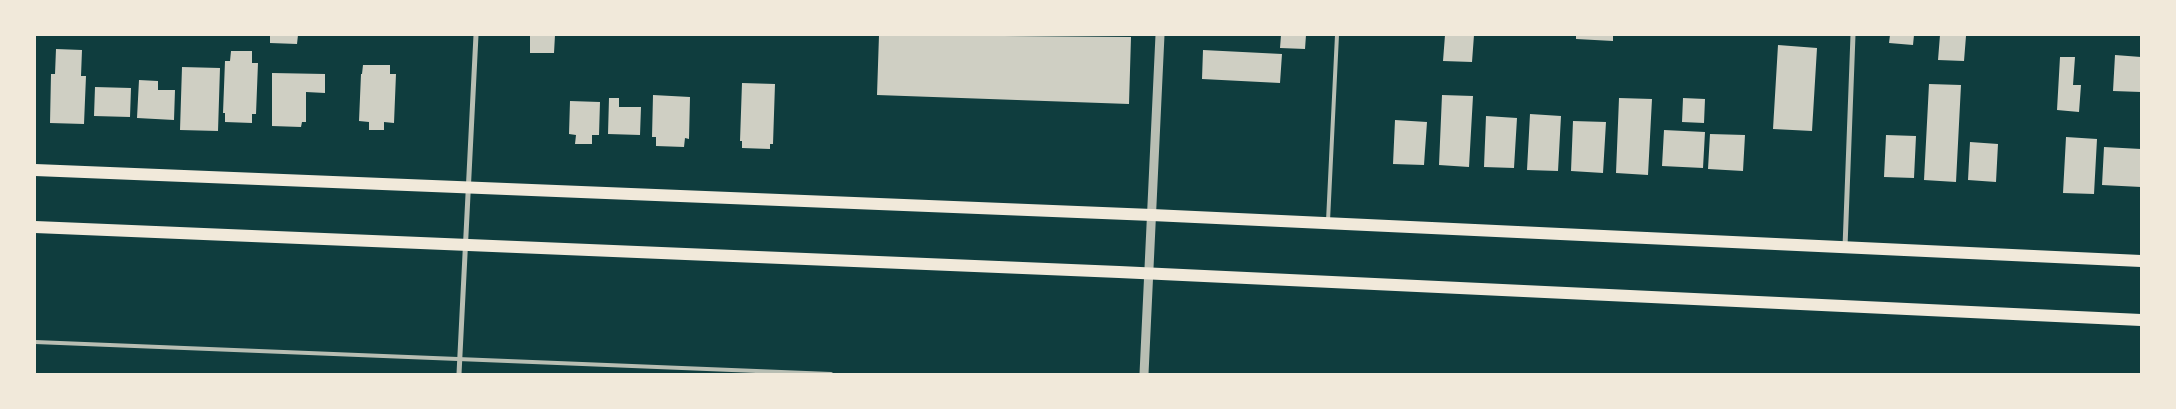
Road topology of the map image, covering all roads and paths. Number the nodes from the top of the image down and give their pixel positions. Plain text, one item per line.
1 (476, 35) edge
2 (1160, 35) edge
3 (1337, 35) edge
4 (1854, 35) edge
5 (35, 170) edge
6 (468, 188) junction
7 (1152, 215) junction
8 (1328, 224) junction
9 (35, 228) edge
10 (465, 246) junction
11 (1845, 248) junction
12 (2141, 261) edge
13 (1150, 274) junction
14 (2141, 320) edge
15 (35, 342) edge
16 (460, 359) junction
17 (459, 374) edge
18 (831, 374) edge
19 (1144, 374) edge

1 - 6 street
2 - 7 street
3 - 8 lane
4 - 11 street
5 - 6 main road
6 - 7 main road
6 - 10 street
7 - 8 main road
7 - 13 street
8 - 11 main road
9 - 10 main road
10 - 13 main road
10 - 16 street
11 - 12 main road
13 - 14 main road
13 - 19 street
15 - 16 lane
16 - 17 street
16 - 18 lane

